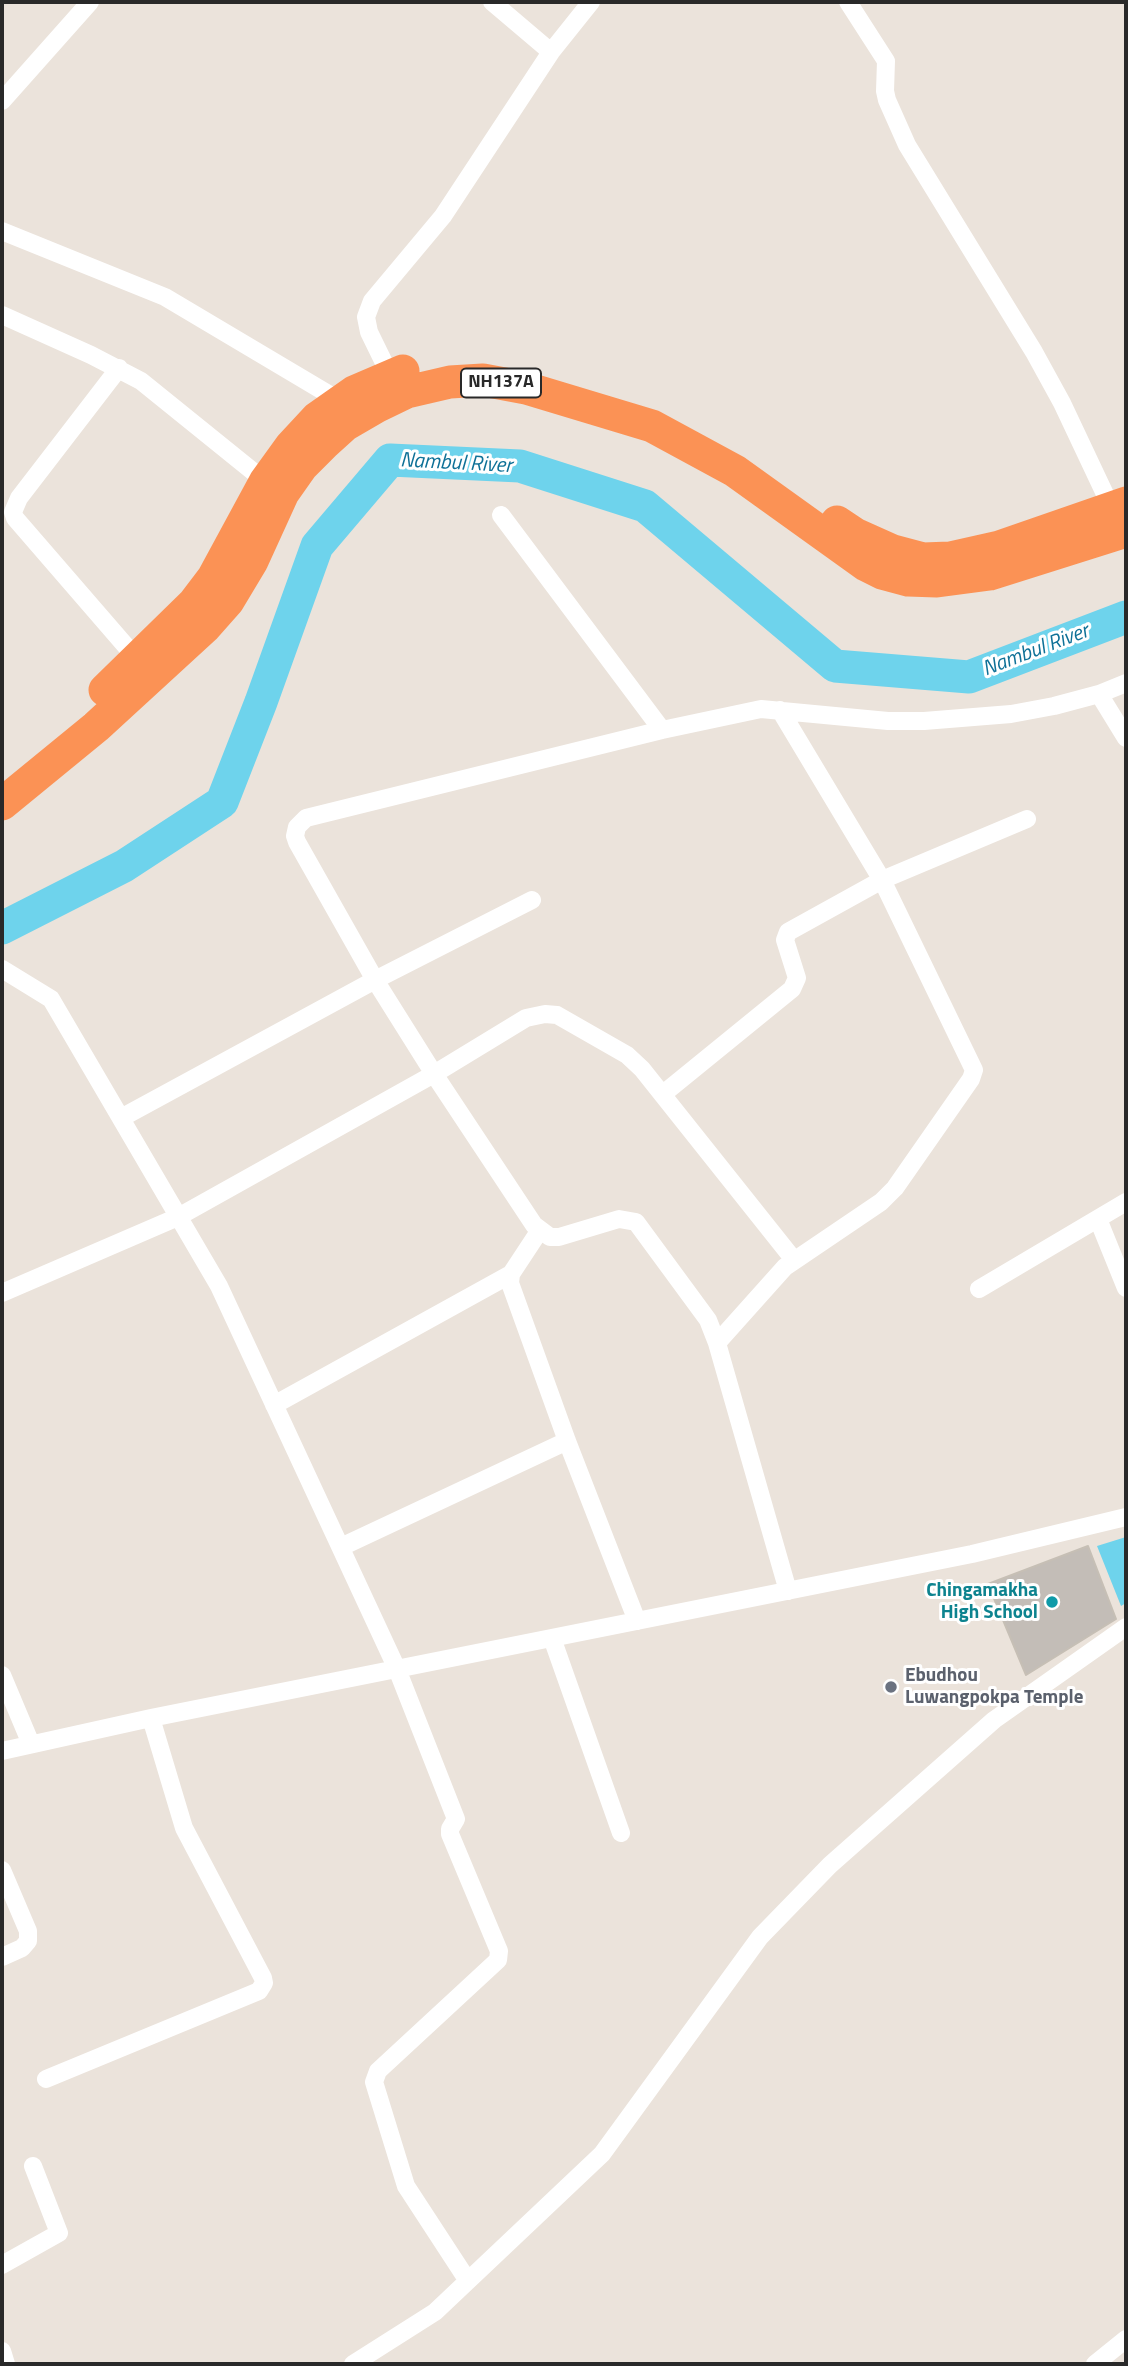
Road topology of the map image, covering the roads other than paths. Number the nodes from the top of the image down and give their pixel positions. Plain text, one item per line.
1 (90, 2) edge
2 (492, 2) edge
3 (591, 2) edge
4 (848, 2) edge
5 (551, 52) junction
6 (2, 101) edge
7 (2, 232) edge
8 (2, 315) edge
9 (119, 368) junction
10 (390, 375) junction
11 (340, 401) junction
12 (274, 488) junction
13 (1121, 514) edge
14 (501, 515) dead end
15 (138, 659) junction
16 (1126, 683) edge
17 (1099, 694) junction
18 (780, 710) junction
19 (662, 730) junction
20 (1126, 738) edge
21 (2, 778) edge
22 (2, 804) edge
23 (1027, 819) dead end
24 (882, 880) junction
25 (532, 900) dead end
26 (2, 970) edge
27 (19, 980) junction
28 (376, 980) junction
29 (2, 986) edge
30 (434, 1074) junction
31 (663, 1094) junction
32 (121, 1118) junction
33 (1126, 1202) edge
34 (178, 1217) junction
35 (1098, 1219) junction
36 (540, 1230) junction
37 (794, 1260) junction
38 (511, 1274) junction
39 (1126, 1288) edge
40 (979, 1289) dead end
41 (2, 1293) edge
42 (717, 1343) junction
43 (274, 1405) junction
44 (567, 1441) junction
45 (1126, 1517) edge
46 (341, 1548) junction
47 (788, 1591) junction
48 (637, 1621) junction
49 (1126, 1627) edge
50 (552, 1638) junction
51 (397, 1669) junction
52 (2, 1675) edge
53 (151, 1718) junction
54 (31, 1744) junction
55 (2, 1751) edge
56 (621, 1833) dead end
57 (2, 1870) edge
58 (2, 1958) edge
59 (46, 2080) dead end
60 (33, 2166) dead end
61 (2, 2265) edge
62 (468, 2281) junction
63 (1126, 2339) edge
64 (2, 2351) edge
65 (6, 2364) edge
66 (353, 2364) edge
67 (1095, 2364) edge

1 - 6 street
2 - 5 street
3 - 5 street
4 - 13 street
5 - 10 street
7 - 11 street
8 - 9 street
9 - 12 street
9 - 15 street
10 - 11 highway, NH137A
10 - 13 highway, NH137A
11 - 12 highway, NH137A
12 - 13 highway, NH137A
12 - 15 highway, NH137A
12 - 22 highway, NH137A
14 - 19 street
15 - 21 highway, NH137A
16 - 17 street
17 - 18 street
17 - 20 street
18 - 19 street
18 - 24 street
19 - 28 street
23 - 24 street
24 - 31 street
24 - 37 street
25 - 28 street
26 - 27 street
27 - 29 street
27 - 32 street
28 - 30 street
28 - 32 street
30 - 31 street
30 - 34 street
30 - 36 street
31 - 37 street
32 - 34 street
33 - 35 street
34 - 41 street
34 - 43 street
35 - 39 street
35 - 40 street
36 - 38 street
36 - 42 street
37 - 42 street
38 - 43 street
38 - 44 street
42 - 47 street
43 - 46 street
44 - 46 street
44 - 48 street
45 - 47 street
46 - 51 street
47 - 48 street
48 - 50 street
49 - 62 street
50 - 51 street
50 - 56 street
51 - 53 street
51 - 62 street
52 - 54 street
53 - 54 street
53 - 59 street
54 - 55 street
57 - 58 street
60 - 61 street
62 - 66 street
63 - 67 street
64 - 65 street

